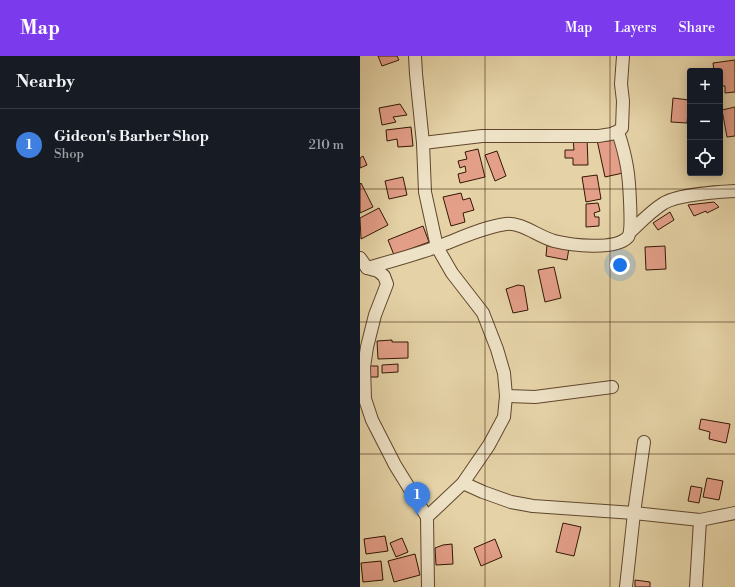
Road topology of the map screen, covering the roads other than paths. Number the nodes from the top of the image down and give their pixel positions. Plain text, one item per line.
1 (415, 56) edge
2 (623, 56) edge
3 (618, 132) junction
4 (423, 143) junction
5 (735, 191) edge
6 (630, 232) junction
7 (437, 246) junction
8 (363, 263) edge
9 (612, 387) dead end
10 (506, 396) junction
11 (644, 442) dead end
12 (463, 482) junction
13 (634, 513) junction
14 (735, 513) edge
15 (426, 517) junction
16 (700, 520) junction
17 (428, 587) edge
18 (626, 587) edge
19 (696, 587) edge

1 - 4 street
2 - 3 street
3 - 4 street
3 - 6 street
4 - 7 street
5 - 6 street
6 - 7 street
7 - 8 street
7 - 10 street
8 - 15 street
9 - 10 street
10 - 12 street
11 - 13 street
12 - 13 street
12 - 15 street
13 - 16 street
13 - 18 street
14 - 16 street
15 - 17 street
16 - 19 street

